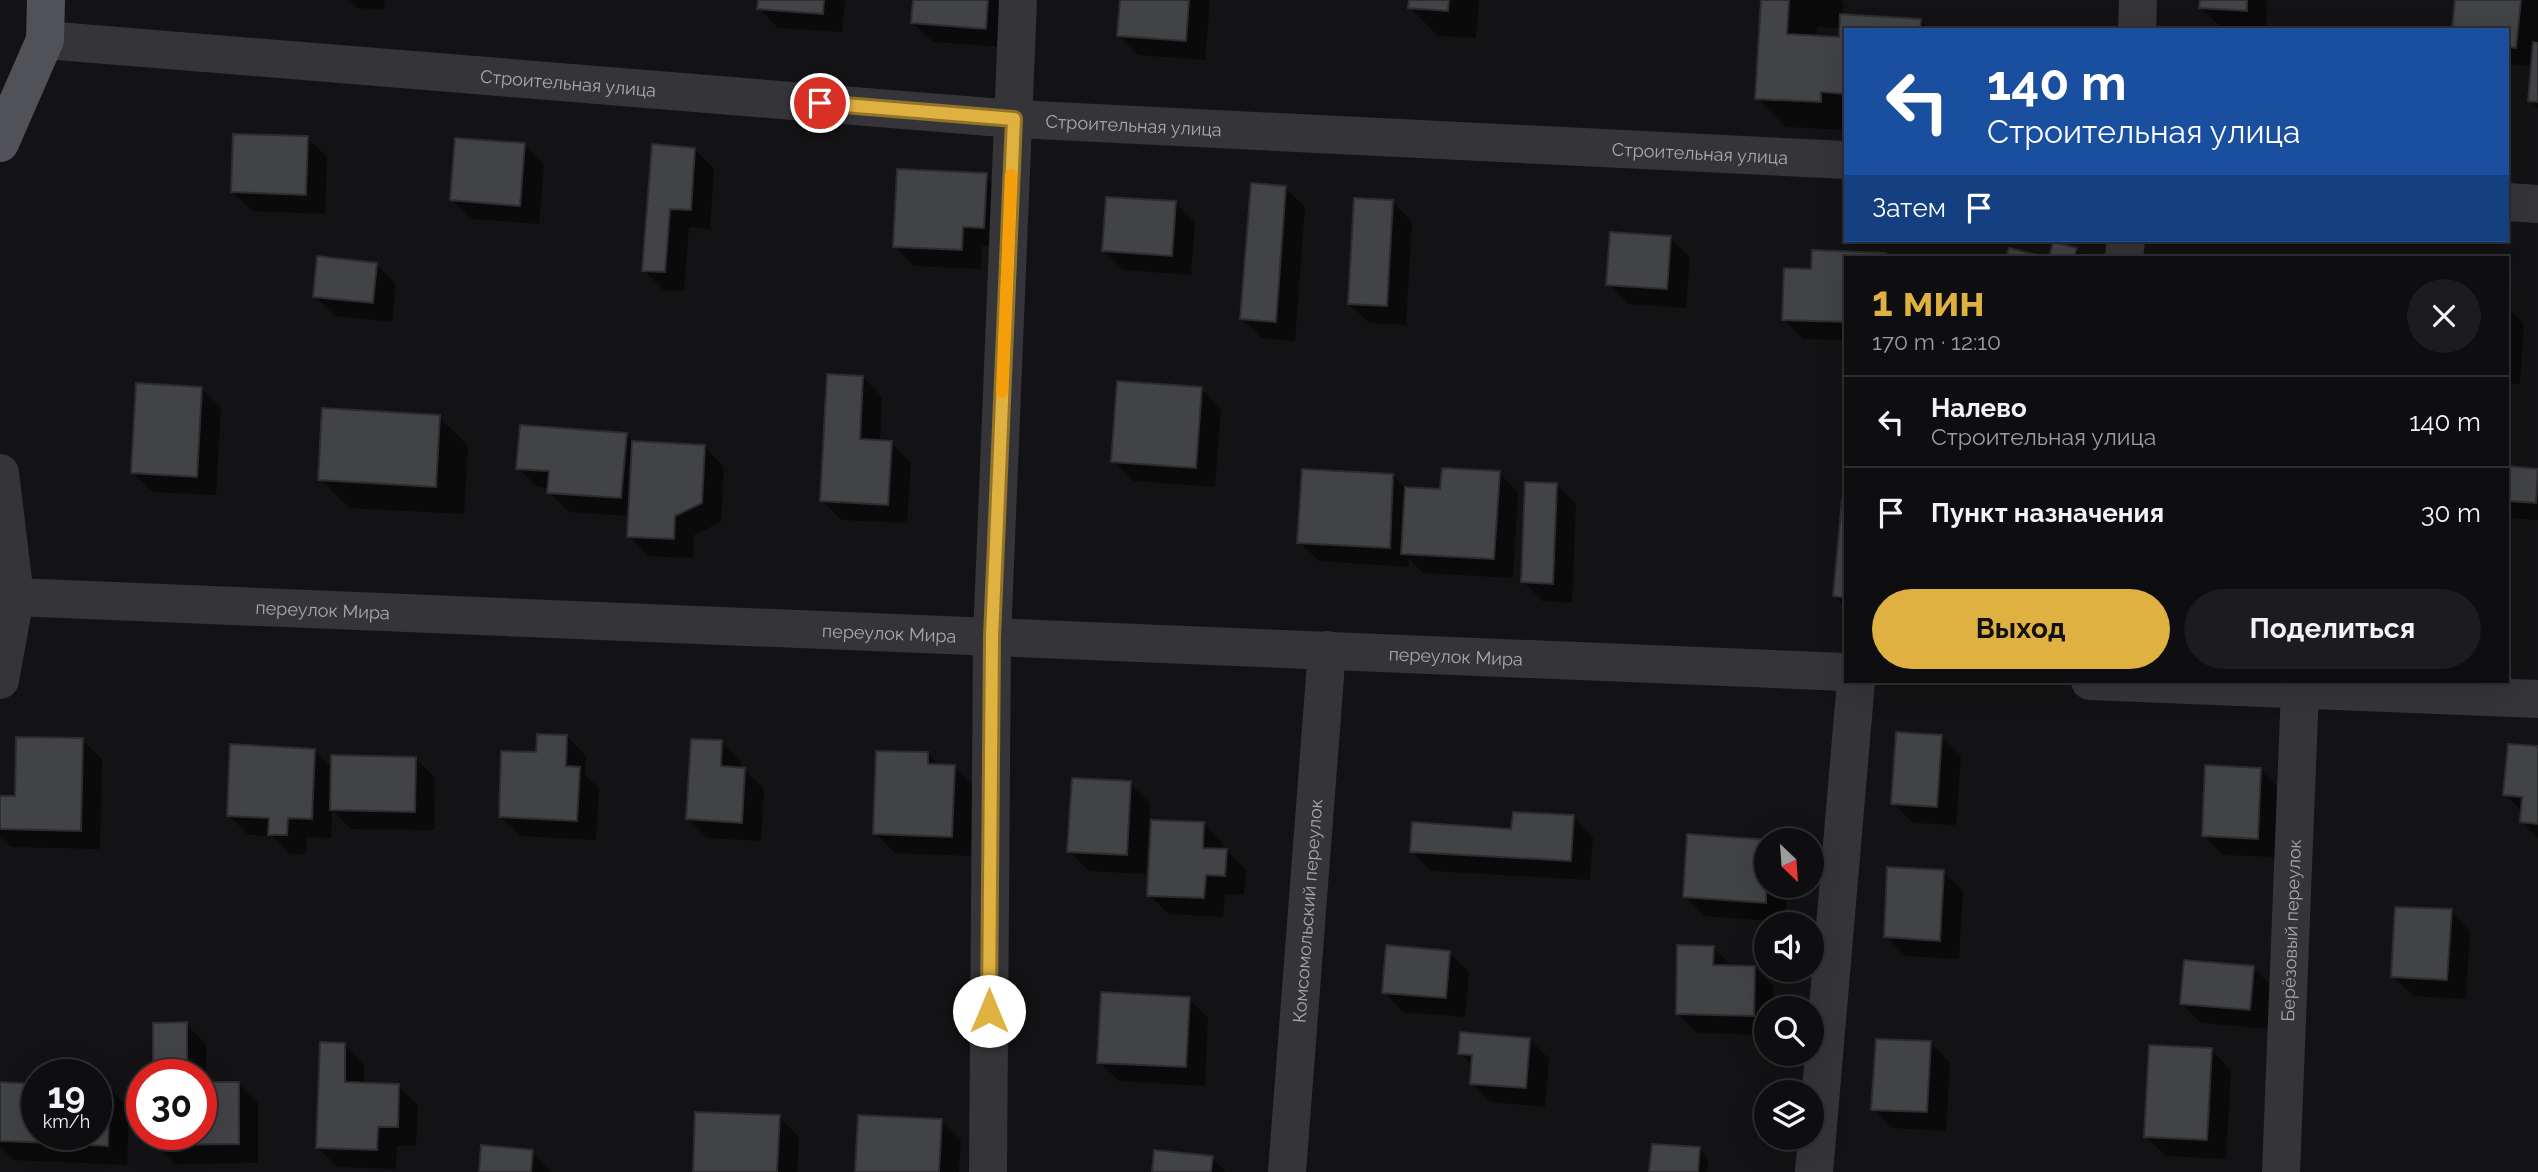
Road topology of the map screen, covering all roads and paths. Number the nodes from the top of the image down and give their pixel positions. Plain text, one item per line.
1 (46, 0) edge
2 (1018, 0) edge
3 (2138, 0) edge
4 (2137, 28) edge
5 (45, 40) junction
6 (1014, 119) junction
7 (0, 143) edge
8 (1844, 160) edge
9 (2509, 202) edge
10 (2538, 204) edge
11 (0, 472) edge
12 (15, 597) junction
13 (992, 637) junction
14 (1327, 650) junction
15 (1844, 672) edge
16 (0, 680) edge
17 (1856, 683) edge
18 (2142, 683) edge
19 (2300, 689) junction
20 (2538, 699) edge
21 (988, 1172) edge
22 (1287, 1172) edge
23 (1814, 1172) edge
24 (2281, 1172) edge

1 - 5 main road
2 - 6 street
3 - 4 street
5 - 6 street, Строительная улица
5 - 7 main road
6 - 8 street, Строительная улица
6 - 13 street
9 - 10 street
11 - 12 street
12 - 13 street, переулок Мира
12 - 16 street
13 - 14 street, переулок Мира
13 - 21 street
14 - 15 street, переулок Мира
14 - 22 street, Комсомольский переулок
17 - 23 street
18 - 19 street
19 - 20 street
19 - 24 street, Берёзовый переулок

